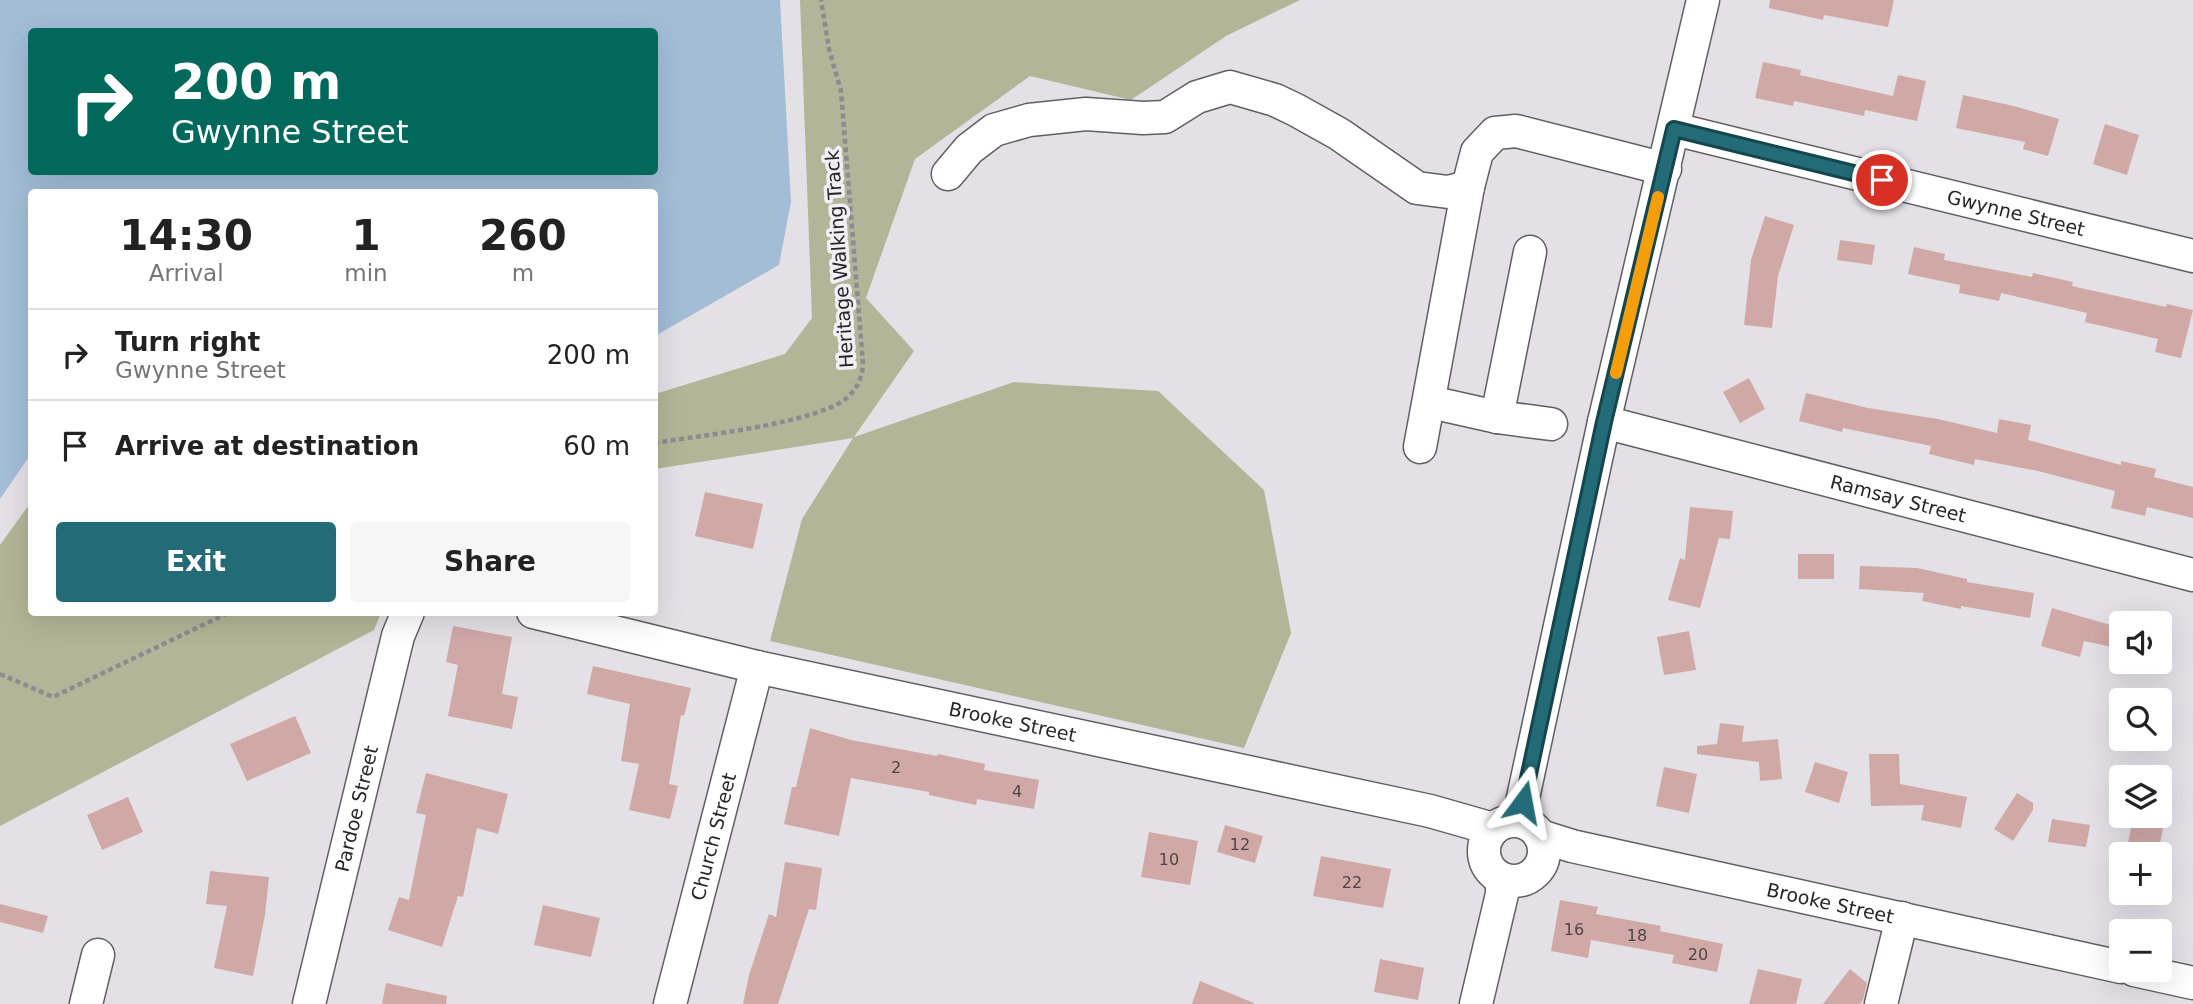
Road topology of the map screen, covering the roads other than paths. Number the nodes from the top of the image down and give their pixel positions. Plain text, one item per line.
1 (1703, 0) edge
2 (1674, 129) junction
3 (1665, 169) junction
4 (948, 174) dead end
5 (1468, 187) junction
6 (1530, 251) dead end
7 (2193, 256) edge
8 (1430, 402) junction
9 (1497, 417) junction
10 (1604, 422) junction
11 (1551, 425) dead end
12 (1420, 447) dead end
13 (2193, 575) edge
14 (406, 616) edge
15 (550, 616) edge
16 (757, 667) junction
17 (1517, 829) junction
18 (1502, 879) junction
19 (1902, 918) junction
20 (98, 955) dead end
21 (2109, 964) edge
22 (2172, 978) edge
23 (2193, 983) edge
24 (86, 1004) edge
25 (309, 1004) edge
26 (670, 1004) edge
27 (1476, 1004) edge
28 (1881, 1004) edge

1 - 2 street
2 - 3 street
2 - 7 street, Gwynne Street
3 - 5 street
3 - 10 street
4 - 5 street
5 - 8 street
6 - 9 street
8 - 9 street
8 - 12 street
9 - 11 street
10 - 13 street, Ramsay Street
10 - 17 street
14 - 25 street, Pardoe Street
15 - 16 street, Brooke Street
16 - 17 street, Brooke Street
16 - 26 street, Church Street
17 - 18 street
17 - 18 street
17 - 19 street, Brooke Street
18 - 27 street
19 - 21 street, Brooke Street
19 - 28 street
20 - 24 street
22 - 23 street

